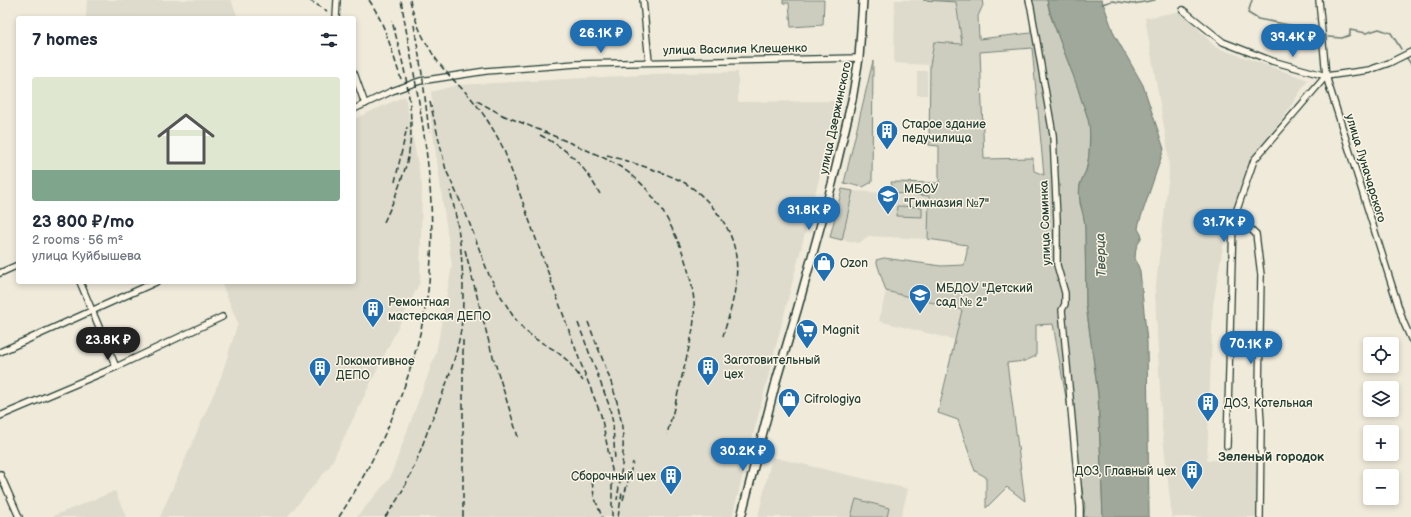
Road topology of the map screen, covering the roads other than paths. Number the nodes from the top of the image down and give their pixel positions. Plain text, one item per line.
1 (337, 0) edge
2 (643, 0) edge
3 (863, 0) edge
4 (1029, 0) edge
5 (1319, 0) edge
6 (1183, 10) dead end
7 (336, 16) edge
8 (1411, 52) edge
9 (859, 58) junction
10 (649, 62) junction
11 (1326, 76) junction
12 (356, 79) edge
13 (365, 104) junction
14 (356, 108) edge
15 (1236, 215) junction
16 (16, 267) edge
17 (0, 274) edge
18 (81, 284) edge
19 (151, 284) edge
20 (92, 310) junction
21 (222, 317) dead end
22 (1411, 339) edge
23 (0, 352) edge
24 (116, 367) junction
25 (0, 416) edge
26 (1227, 446) dead end
27 (0, 474) edge
28 (19, 517) edge
29 (741, 517) edge
30 (1080, 517) edge
31 (1260, 517) edge

1 - 7 street
2 - 10 street
3 - 9 main road, улица Дзержинского
4 - 30 street, улица Соминка
5 - 11 street, улица Луначарского
6 - 11 street
8 - 11 street
9 - 10 street, улица Василия Клещенко
9 - 29 main road, улица Дзержинского
10 - 13 street, улица Василия Клещенко
11 - 15 street
11 - 22 street, улица Луначарского
12 - 13 street
13 - 14 street, улица Василия Клещенко
15 - 26 street
15 - 31 street
16 - 17 street
18 - 20 street
19 - 20 street
20 - 23 street
20 - 24 street
21 - 24 street
24 - 25 street
27 - 28 street

